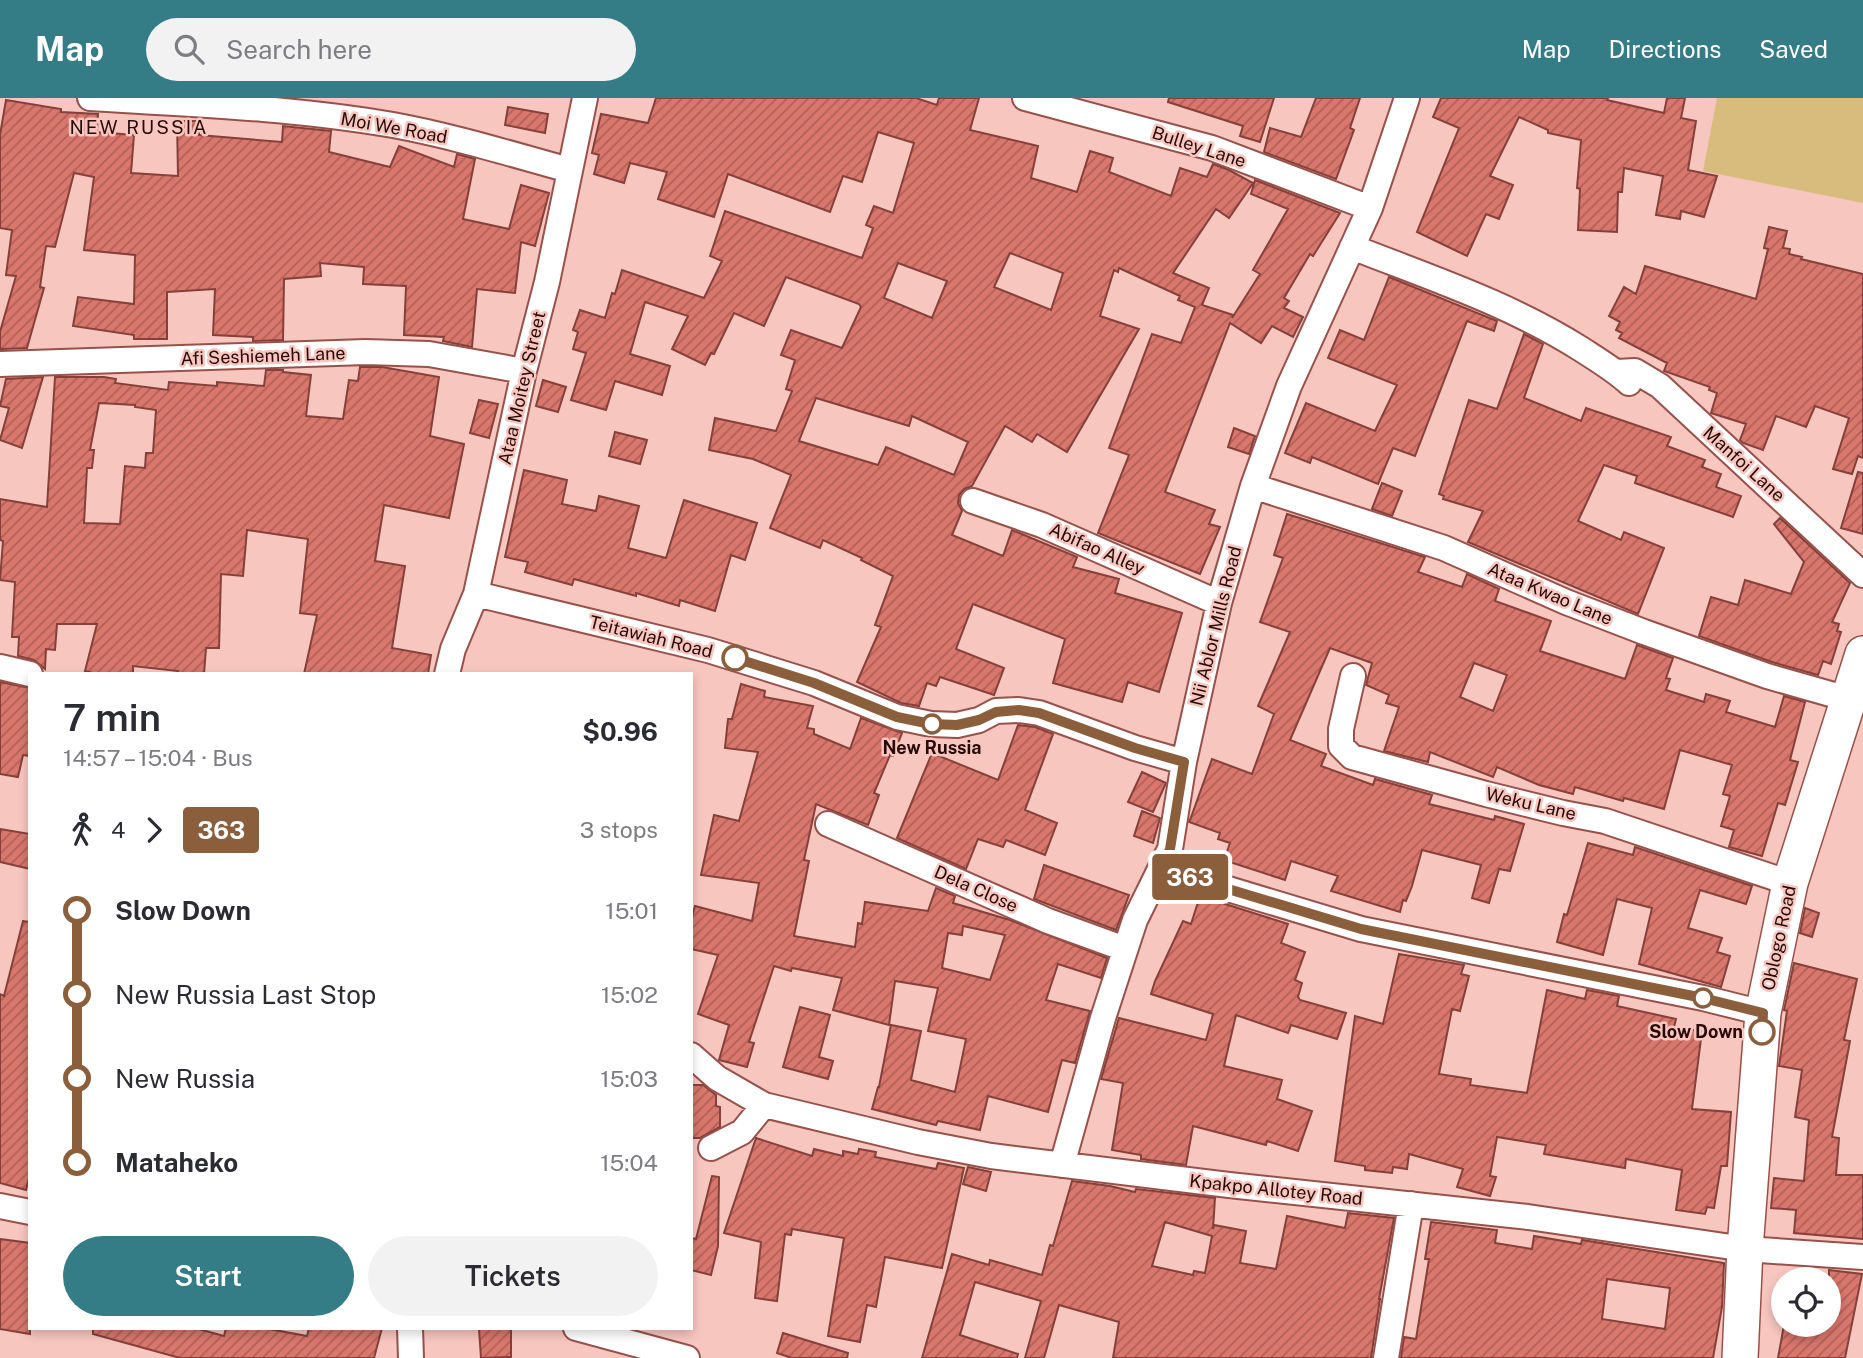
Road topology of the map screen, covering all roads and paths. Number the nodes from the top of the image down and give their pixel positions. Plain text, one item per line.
1 (90, 98) edge
2 (585, 98) edge
3 (1025, 98) edge
4 (1407, 98) edge
5 (569, 170) junction
6 (1370, 208) junction
7 (1352, 247) junction
8 (0, 364) edge
9 (524, 371) junction
10 (1617, 372) junction
11 (1637, 390) dead end
12 (1253, 486) junction
13 (972, 500) dead end
14 (1863, 575) edge
15 (476, 594) junction
16 (1219, 603) junction
17 (1863, 654) edge
18 (0, 667) edge
19 (447, 672) edge
20 (28, 674) edge
21 (1353, 676) dead end
22 (1848, 699) junction
23 (1184, 762) junction
24 (828, 824) dead end
25 (1162, 869) junction
26 (1790, 883) junction
27 (1125, 949) junction
28 (1763, 1013) junction
29 (693, 1057) edge
30 (764, 1104) junction
31 (711, 1149) dead end
32 (1062, 1165) junction
33 (1411, 1204) junction
34 (0, 1206) edge
35 (28, 1212) edge
36 (1745, 1249) junction
37 (1863, 1257) edge
38 (410, 1330) edge
39 (583, 1330) edge
40 (411, 1358) edge
41 (687, 1358) edge
42 (1386, 1358) edge
43 (1740, 1358) edge

1 - 5 street, Moi We Road
2 - 5 street, Ataa Moitey Street
3 - 6 street, Bulley Lane
4 - 6 street, Nii Ablor Mills Road
5 - 9 street, Ataa Moitey Street
6 - 7 street, Nii Ablor Mills Road
7 - 10 street, Manfoi Lane
7 - 12 street, Nii Ablor Mills Road
8 - 9 street, Afi Seshiemeh Lane
9 - 15 street, Ataa Moitey Street
10 - 11 street, Manfoi Lane
10 - 14 street, Manfoi Lane
12 - 16 street, Nii Ablor Mills Road
12 - 22 street, Ataa Kwao Lane
13 - 16 street, Abifao Alley
15 - 19 street, Ataa Moitey Street
15 - 23 street, Teitawiah Road
16 - 23 street, Nii Ablor Mills Road
17 - 22 main road, Oblogo Road
18 - 20 street
21 - 26 street, Weku Lane
22 - 26 main road, Oblogo Road
23 - 25 street, Nii Ablor Mills Road
24 - 27 street, Dela Close
25 - 27 street, Nii Ablor Mills Road
25 - 28 street
26 - 28 main road, Oblogo Road
27 - 32 street, Nii Ablor Mills Road
28 - 36 main road, Oblogo Road
29 - 30 street, Kpakpo Allotey Road
30 - 31 street
30 - 32 street, Kpakpo Allotey Road
32 - 33 street, Kpakpo Allotey Road
33 - 36 street, Kpakpo Allotey Road
33 - 42 street
34 - 35 street
36 - 37 street, Kpakpo Allotey Road
36 - 43 main road, Oblogo Road
38 - 40 street
39 - 41 street

